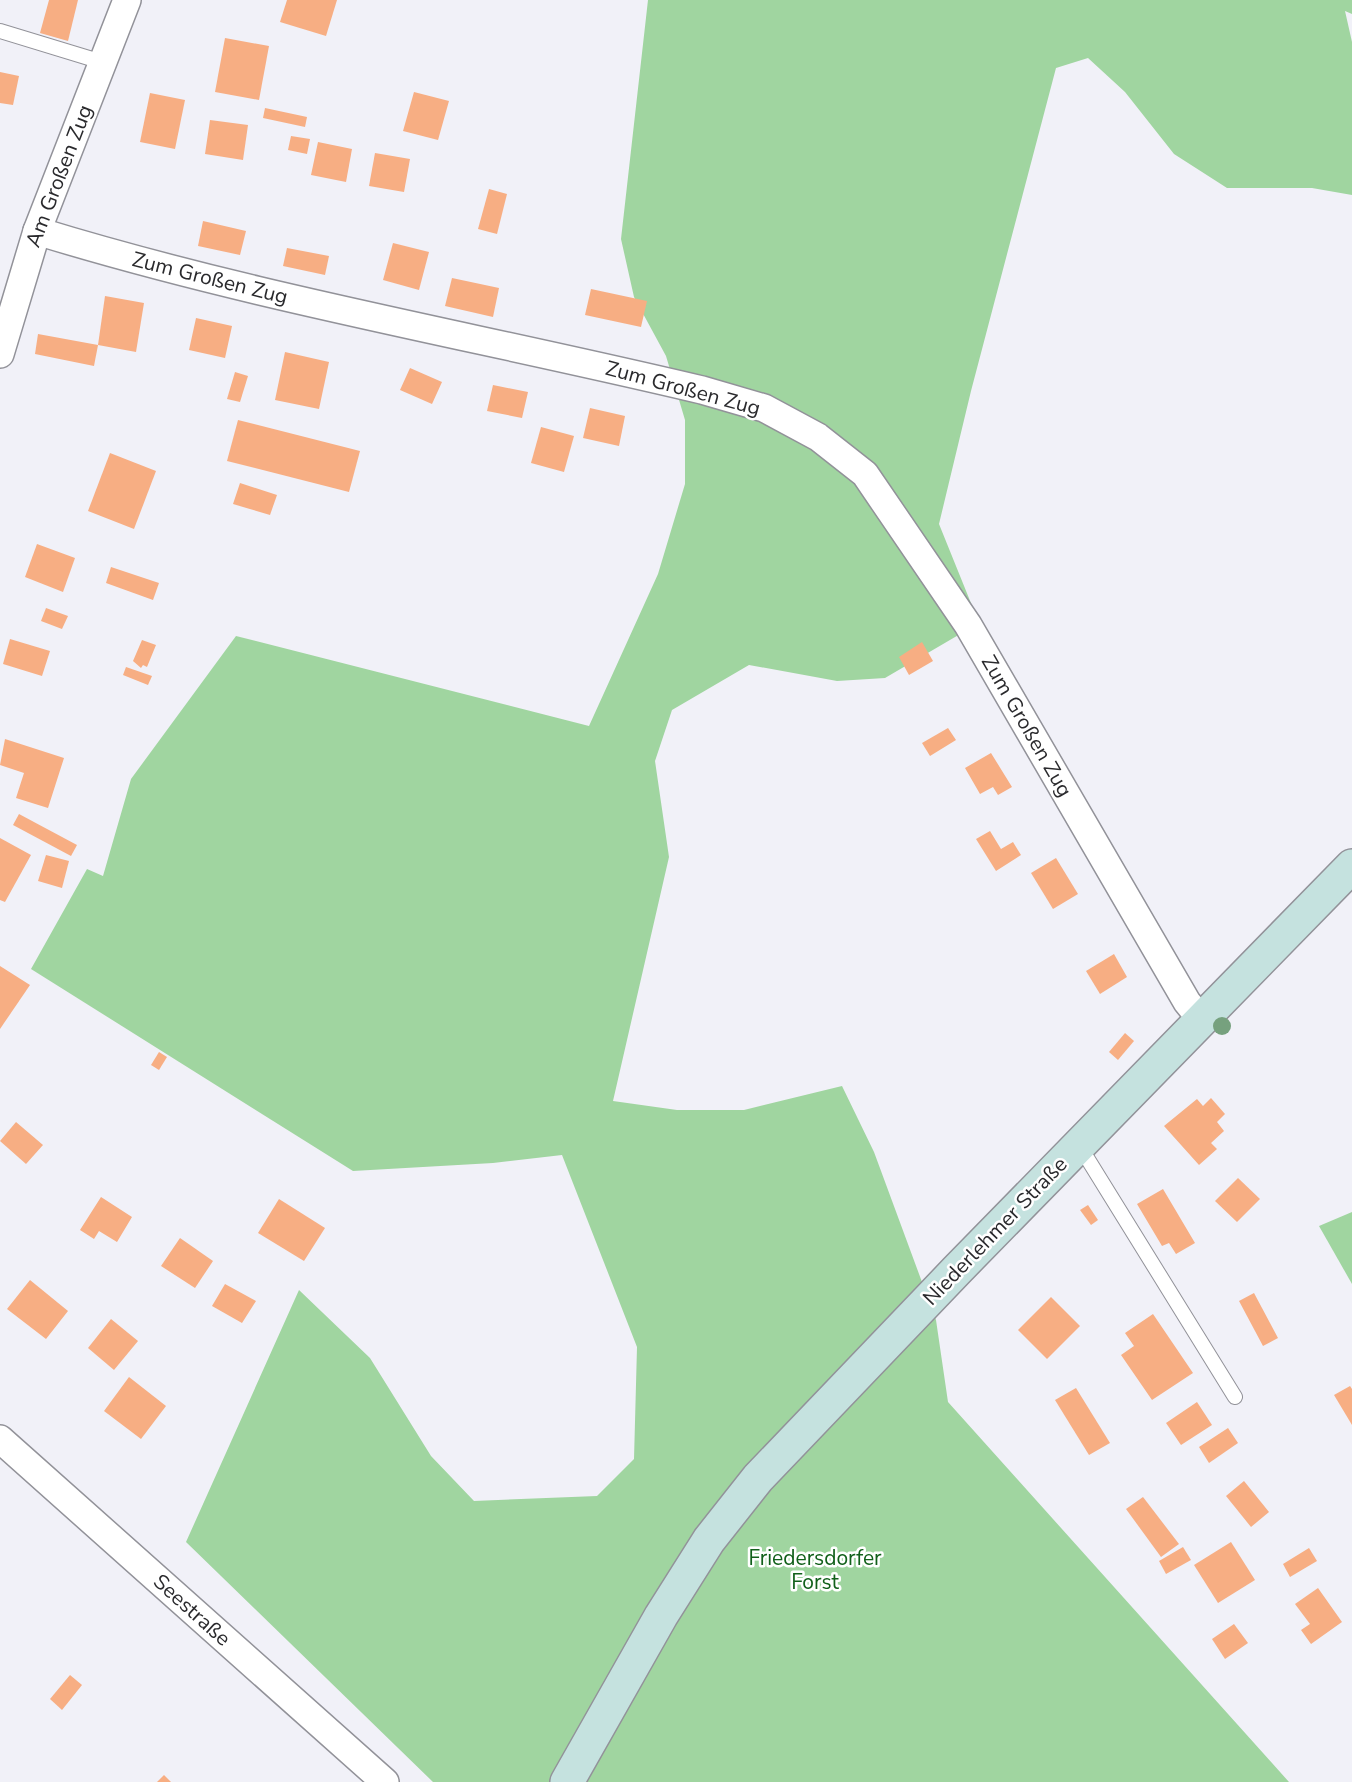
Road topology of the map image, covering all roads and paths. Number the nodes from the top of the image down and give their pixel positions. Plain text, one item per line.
1 (127, 0) edge
2 (0, 32) edge
3 (102, 62) junction
4 (37, 231) junction
5 (0, 354) edge
6 (1352, 866) edge
7 (1201, 1019) junction
8 (1079, 1145) junction
9 (1235, 1397) dead end
10 (0, 1439) edge
11 (385, 1782) edge
12 (567, 1782) edge

1 - 3 street, Am Großen Zug
2 - 3 lane
3 - 4 street, Am Großen Zug
4 - 5 street, Am Großen Zug
4 - 7 street, Zum Großen Zug
6 - 7 main road, Niederlehmer Straße
7 - 8 main road, Niederlehmer Straße
8 - 9 lane
8 - 12 main road, Niederlehmer Straße
10 - 11 street, Seestraße

